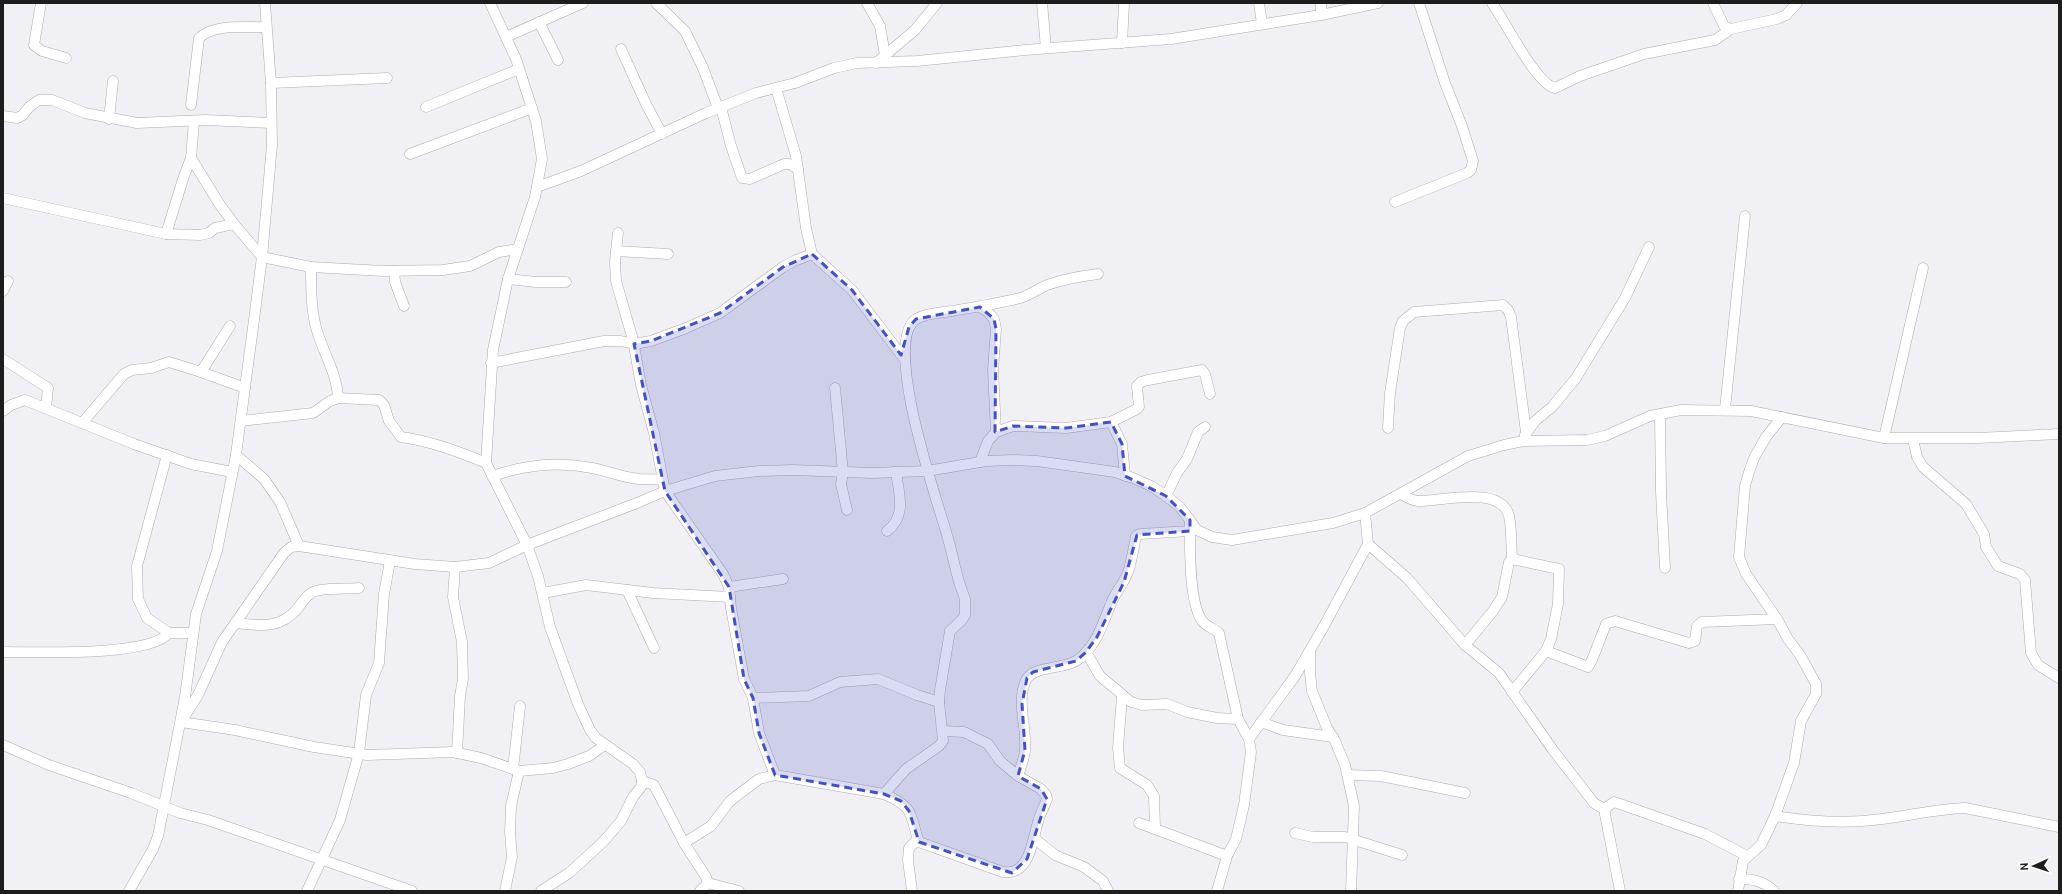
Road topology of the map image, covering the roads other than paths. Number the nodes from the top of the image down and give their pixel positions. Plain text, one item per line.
1 (41, 3) edge
2 (265, 3) edge
3 (490, 3) edge
4 (583, 3) edge
5 (656, 3) edge
6 (868, 3) edge
7 (937, 3) edge
8 (1042, 3) edge
9 (1124, 3) edge
10 (1259, 3) edge
11 (1321, 3) edge
12 (1378, 3) edge
13 (1419, 3) edge
14 (1492, 3) edge
15 (1713, 3) edge
16 (1797, 3) edge
17 (1321, 15) junction
18 (539, 22) junction
19 (1262, 24) junction
20 (266, 27) junction
21 (1732, 29) junction
22 (506, 37) junction
23 (1122, 43) junction
24 (1046, 48) junction
25 (621, 49) dead end
26 (885, 55) junction
27 (66, 58) dead end
28 (558, 60) dead end
29 (876, 63) junction
30 (519, 69) junction
31 (387, 78) dead end
32 (113, 81) dead end
33 (271, 83) junction
34 (776, 88) junction
35 (191, 105) dead end
36 (426, 107) dead end
37 (532, 108) junction
38 (720, 108) junction
39 (3, 116) edge
40 (109, 119) junction
41 (194, 121) junction
42 (271, 123) junction
43 (662, 134) junction
44 (410, 154) dead end
45 (191, 158) junction
46 (798, 169) junction
47 (537, 187) junction
48 (3, 198) edge
49 (1395, 202) dead end
50 (1745, 216) dead end
51 (234, 224) junction
52 (618, 233) dead end
53 (166, 234) junction
54 (1649, 247) dead end
55 (518, 248) junction
56 (616, 251) junction
57 (668, 254) dead end
58 (812, 254) junction
59 (262, 258) junction
60 (311, 267) junction
61 (1923, 268) dead end
62 (394, 271) junction
63 (1098, 274) dead end
64 (508, 279) junction
65 (8, 281) dead end
66 (566, 282) dead end
67 (3, 291) edge
68 (404, 306) dead end
69 (980, 308) junction
70 (230, 326) dead end
71 (634, 344) junction
72 (3, 359) edge
73 (905, 360) junction
74 (491, 363) junction
75 (201, 372) junction
76 (245, 388) junction
77 (835, 388) dead end
78 (1210, 394) dead end
79 (338, 398) junction
80 (46, 408) junction
81 (1725, 409) junction
82 (3, 411) edge
83 (1660, 414) junction
84 (1782, 417) junction
85 (241, 421) junction
86 (1111, 422) junction
87 (82, 423) junction
88 (1205, 427) dead end
89 (1388, 428) dead end
90 (996, 432) junction
91 (2059, 434) edge
92 (1524, 436) junction
93 (1884, 438) junction
94 (1913, 438) junction
95 (167, 455) junction
96 (236, 455) junction
97 (980, 462) junction
98 (486, 463) junction
99 (927, 471) junction
100 (232, 472) junction
101 (843, 472) junction
102 (896, 472) junction
103 (492, 476) junction
104 (1126, 476) junction
105 (662, 480) junction
106 (665, 491) junction
107 (1401, 494) junction
108 (1166, 496) junction
109 (847, 510) dead end
110 (1365, 513) junction
111 (1190, 520) junction
112 (887, 531) dead end
113 (1190, 531) junction
114 (1368, 544) junction
115 (527, 545) junction
116 (299, 546) junction
117 (1512, 559) junction
118 (390, 561) junction
119 (455, 567) junction
120 (1665, 568) dead end
121 (784, 579) dead end
122 (359, 588) dead end
123 (627, 590) junction
124 (730, 592) junction
125 (543, 593) junction
126 (1777, 619) junction
127 (236, 623) junction
128 (169, 633) junction
129 (193, 633) junction
130 (1465, 645) junction
131 (654, 648) dead end
132 (1310, 650) junction
133 (1546, 651) junction
134 (3, 652) edge
135 (1086, 652) junction
136 (2059, 678) edge
137 (1512, 692) junction
138 (1122, 696) junction
139 (753, 698) junction
140 (939, 702) junction
141 (520, 706) dead end
142 (1238, 719) junction
143 (181, 722) junction
144 (1262, 722) junction
145 (943, 731) junction
146 (1333, 737) junction
147 (1249, 739) junction
148 (3, 745) edge
149 (605, 745) junction
150 (359, 753) junction
151 (457, 753) junction
152 (516, 770) junction
153 (775, 775) junction
154 (1348, 775) junction
155 (1018, 776) junction
156 (642, 780) junction
157 (1465, 793) dead end
158 (884, 794) junction
159 (164, 807) junction
160 (1604, 809) junction
161 (1775, 816) junction
162 (1139, 823) dead end
163 (2059, 826) edge
164 (1155, 828) junction
165 (1295, 833) dead end
166 (1035, 838) junction
167 (1354, 839) junction
168 (919, 842) junction
169 (684, 843) junction
170 (1402, 855) dead end
171 (1227, 856) junction
172 (1747, 856) junction
173 (321, 861) junction
174 (1739, 879) junction
175 (708, 883) junction
176 (1216, 890) edge
177 (129, 891) edge
178 (307, 891) edge
179 (412, 891) edge
180 (505, 891) edge
181 (541, 891) edge
182 (700, 891) edge
183 (739, 891) edge
184 (912, 891) edge
185 (1107, 891) edge
186 (1351, 891) edge
187 (1620, 891) edge
188 (1738, 891) edge
189 (1774, 891) edge

1 - 27 street
2 - 20 street
3 - 22 street
4 - 18 street
5 - 38 street
6 - 26 street
7 - 26 street
8 - 24 street
9 - 23 street
10 - 19 street
11 - 17 street
12 - 17 street
13 - 49 street
14 - 21 street
15 - 21 street
16 - 21 street
17 - 19 street
18 - 22 street
18 - 28 street
19 - 23 street
20 - 33 street
20 - 35 street
22 - 30 street
23 - 24 street
24 - 29 street
25 - 43 street
26 - 29 street
29 - 34 street
30 - 36 street
30 - 37 street
31 - 33 street
32 - 40 street
33 - 42 street
34 - 38 street
34 - 46 street
37 - 44 street
37 - 47 street
38 - 43 street
38 - 46 street
39 - 40 street
40 - 41 street
41 - 42 street
41 - 45 street
42 - 59 street
43 - 47 street
45 - 51 street
45 - 53 street
46 - 58 street
47 - 55 street
48 - 53 street
50 - 81 street
51 - 53 street
51 - 59 street
52 - 56 street
54 - 92 street
55 - 62 street
55 - 64 street
56 - 57 street
56 - 71 street
58 - 71 street
58 - 73 street
59 - 60 street
59 - 76 street
60 - 62 street
60 - 79 street
61 - 93 street
62 - 68 street
63 - 69 street
64 - 66 street
64 - 74 street
65 - 67 street
69 - 73 street
69 - 90 street
70 - 75 street
71 - 74 street
71 - 105 street
72 - 80 street
73 - 99 street
74 - 98 street
75 - 76 street
75 - 87 street
76 - 85 street
77 - 101 street
78 - 86 street
79 - 85 street
79 - 98 street
80 - 82 street
80 - 87 street
81 - 83 street
81 - 84 street
83 - 92 street
83 - 120 street
84 - 93 street
84 - 126 street
85 - 96 street
86 - 90 street
86 - 104 street
87 - 95 street
88 - 108 street
89 - 92 street
90 - 97 street
91 - 94 street
92 - 107 street
93 - 94 street
94 - 136 street
95 - 100 street
95 - 128 street
96 - 100 street
96 - 116 street
97 - 99 street
97 - 104 street
98 - 103 street
99 - 102 street
99 - 140 street
100 - 129 street
101 - 102 street
101 - 106 street
101 - 109 street
102 - 112 street
103 - 105 street
103 - 115 street
104 - 108 street
105 - 106 street
106 - 115 street
106 - 124 street
107 - 110 street
107 - 117 street
108 - 111 street
110 - 111 street
110 - 114 street
111 - 113 street
113 - 135 street
113 - 142 street
114 - 130 street
114 - 132 street
115 - 119 street
115 - 125 street
116 - 118 street
116 - 127 street
117 - 130 street
117 - 133 street
118 - 119 street
118 - 150 street
119 - 151 street
121 - 124 street
122 - 127 street
123 - 124 street
123 - 125 street
123 - 131 street
124 - 139 street
125 - 149 street
126 - 133 street
126 - 161 street
127 - 143 street
128 - 129 street
128 - 134 street
129 - 143 street
130 - 137 street
132 - 144 street
132 - 146 street
133 - 137 street
135 - 138 street
135 - 155 street
137 - 160 street
138 - 142 street
138 - 164 street
139 - 140 street
139 - 153 street
140 - 145 street
141 - 152 street
142 - 147 street
143 - 150 street
143 - 159 street
144 - 146 street
144 - 147 street
145 - 155 street
145 - 158 street
146 - 154 street
147 - 171 street
148 - 159 street
149 - 152 street
149 - 156 street
150 - 151 street
150 - 173 street
151 - 152 street
152 - 180 street
153 - 158 street
153 - 169 street
154 - 157 street
154 - 167 street
155 - 166 street
156 - 169 street
156 - 181 street
158 - 168 street
159 - 173 street
159 - 177 street
160 - 172 street
160 - 187 street
161 - 163 street
161 - 172 street
162 - 164 street
164 - 171 street
165 - 167 street
166 - 168 street
166 - 185 street
167 - 170 street
167 - 186 street
168 - 184 street
169 - 175 street
171 - 176 street
172 - 174 street
173 - 178 street
173 - 179 street
174 - 188 street
174 - 189 street
175 - 182 street
175 - 183 street

